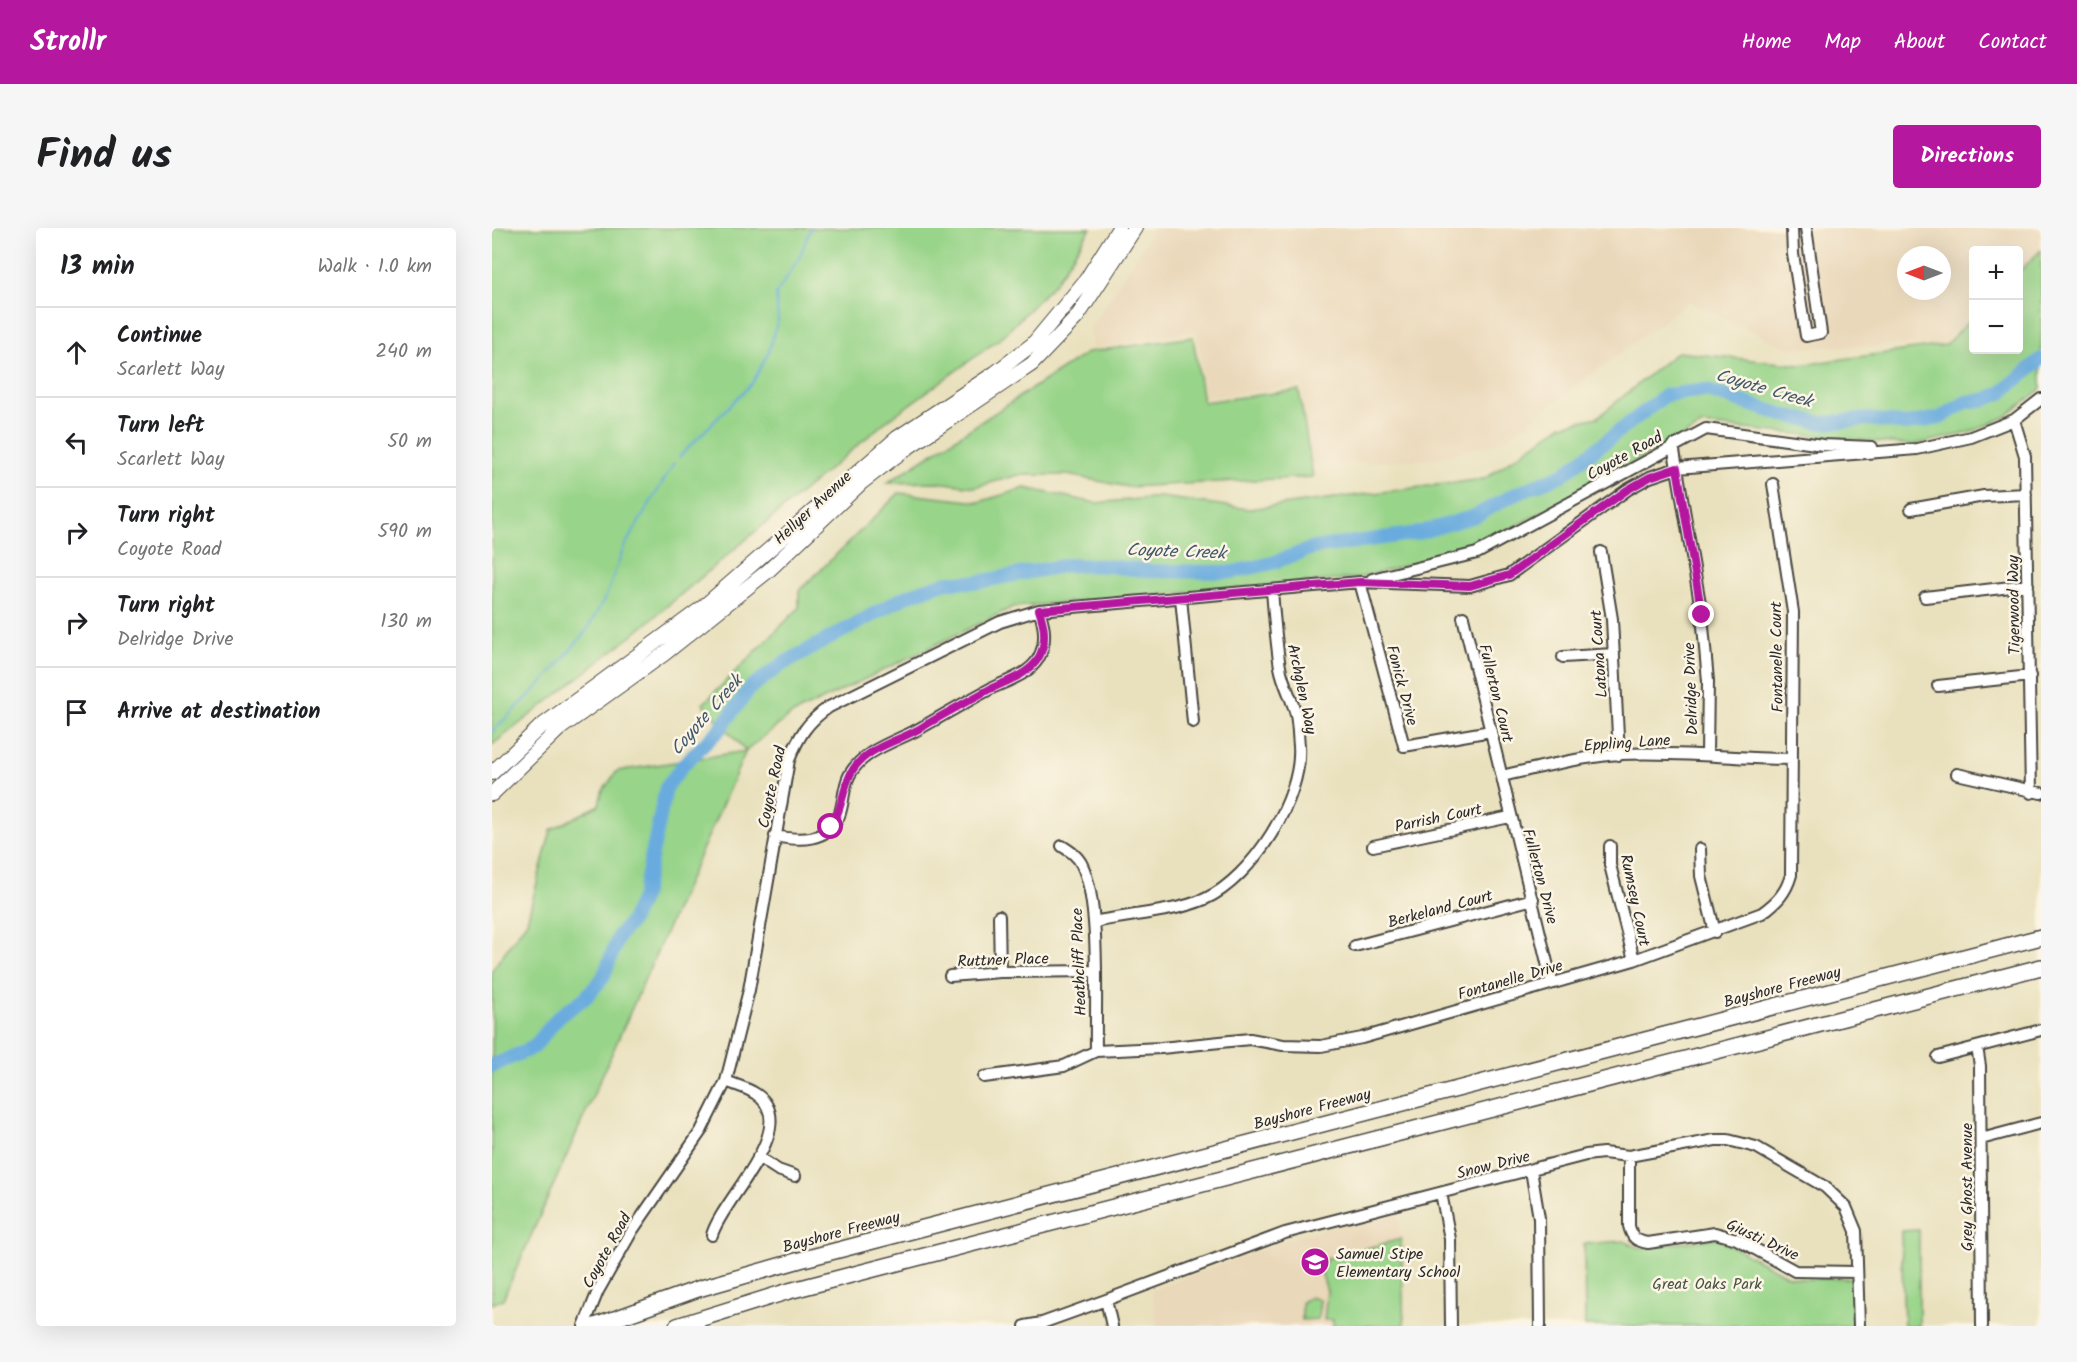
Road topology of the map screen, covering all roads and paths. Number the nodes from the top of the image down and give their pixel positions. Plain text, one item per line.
1 (1119, 228) edge
2 (1135, 228) edge
3 (1792, 228) edge
4 (1806, 228) edge
5 (999, 379) junction
6 (2041, 399) edge
7 (2014, 420) junction
8 (1673, 445) junction
9 (1917, 449) junction
10 (1677, 468) junction
11 (1773, 484) dead end
12 (2026, 494) junction
13 (1911, 509) dead end
14 (1601, 552) dead end
15 (1360, 582) junction
16 (2028, 585) junction
17 (1272, 590) junction
18 (1925, 597) dead end
19 (1181, 598) junction
20 (1039, 610) junction
21 (1462, 616) dead end
22 (1614, 654) junction
23 (1563, 657) dead end
24 (2030, 676) junction
25 (1938, 686) dead end
26 (1193, 722) dead end
27 (1491, 731) junction
28 (1619, 754) junction
29 (1707, 754) junction
30 (1792, 759) junction
31 (492, 773) edge
32 (1957, 774) dead end
33 (1502, 776) junction
34 (2036, 793) edge
35 (492, 794) edge
36 (1510, 817) junction
37 (776, 836) junction
38 (1062, 846) dead end
39 (1373, 846) dead end
40 (1610, 846) dead end
41 (1700, 849) dead end
42 (1533, 899) junction
43 (999, 916) dead end
44 (1094, 922) junction
45 (1715, 932) junction
46 (2041, 938) edge
47 (1355, 946) dead end
48 (1634, 960) junction
49 (2041, 967) edge
50 (1094, 971) junction
51 (1000, 972) junction
52 (950, 976) dead end
53 (1552, 982) junction
54 (2041, 1030) edge
55 (1977, 1047) junction
56 (1096, 1051) junction
57 (1938, 1057) dead end
58 (984, 1077) dead end
59 (726, 1081) junction
60 (2041, 1123) edge
61 (1981, 1139) junction
62 (1629, 1156) junction
63 (758, 1158) junction
64 (1531, 1170) junction
65 (795, 1176) dead end
66 (1441, 1193) junction
67 (712, 1235) dead end
68 (1857, 1272) junction
69 (1106, 1300) junction
70 (599, 1324) edge
71 (584, 1326) edge
72 (677, 1326) edge
73 (1025, 1326) edge
74 (1112, 1326) edge
75 (1450, 1326) edge
76 (1540, 1326) edge
77 (1859, 1326) edge
78 (1982, 1326) edge

1 - 5 main road, Hellyer Avenue
2 - 5 main road, Hellyer Avenue
3 - 4 street
5 - 31 main road, Hellyer Avenue
5 - 35 main road, Hellyer Avenue
6 - 7 street, Coyote Road
7 - 9 street, Coyote Road
7 - 12 street, Tigerwood Way
8 - 9 street, Coyote Road
8 - 10 street, Delridge Drive
8 - 15 street, Coyote Road
9 - 10 street, Coyote Road
10 - 15 street, Coyote Road
10 - 29 street, Delridge Drive
11 - 30 street, Fontanelle Court
12 - 13 street
12 - 16 street, Tigerwood Way
14 - 22 street, Latona Court
15 - 17 street, Coyote Road
15 - 27 street, Fonick Drive
16 - 18 street
16 - 24 street, Tigerwood Way
17 - 19 street, Coyote Road
17 - 44 street, Archglen Way
19 - 20 street, Coyote Road
19 - 26 street
20 - 37 street, Coyote Road
20 - 37 street
21 - 27 street, Fullerton Court
22 - 23 street
22 - 28 street, Latona Court
24 - 25 street
24 - 34 street, Tigerwood Way
27 - 33 street, Fullerton Court
28 - 29 street, Eppling Lane
28 - 33 street, Eppling Lane
29 - 30 street, Eppling Lane
30 - 45 street, Fontanelle Drive
32 - 34 street
33 - 36 street, Fullerton Drive
36 - 39 street, Parrish Court
36 - 42 street, Fullerton Drive
37 - 59 street, Coyote Road
38 - 44 street, Heathcliff Place
40 - 48 street, Rumsey Court
41 - 45 street
42 - 47 street, Berkeland Court
42 - 53 street, Fullerton Drive
43 - 51 street
44 - 50 street, Heathcliff Place
45 - 48 street, Fontanelle Drive
46 - 70 highway, Bayshore Freeway
48 - 53 street, Fontanelle Drive
49 - 72 highway
50 - 51 street, Ruttner Place
50 - 56 street, Heathcliff Place
51 - 52 street, Ruttner Place
53 - 56 street, Fontanelle Drive
54 - 55 street
55 - 57 street
55 - 61 street, Grey Ghost Avenue
56 - 58 street
59 - 63 street
59 - 71 street, Coyote Road
60 - 61 street
61 - 78 street, Grey Ghost Avenue
62 - 64 street, Snow Drive
62 - 68 street, Snow Drive
62 - 68 street, Giusti Drive
63 - 65 street
63 - 67 street
64 - 66 street, Snow Drive
64 - 76 street
66 - 69 street, Snow Drive
66 - 75 street
68 - 77 street, Snow Drive
69 - 73 street, Snow Drive
69 - 74 street

